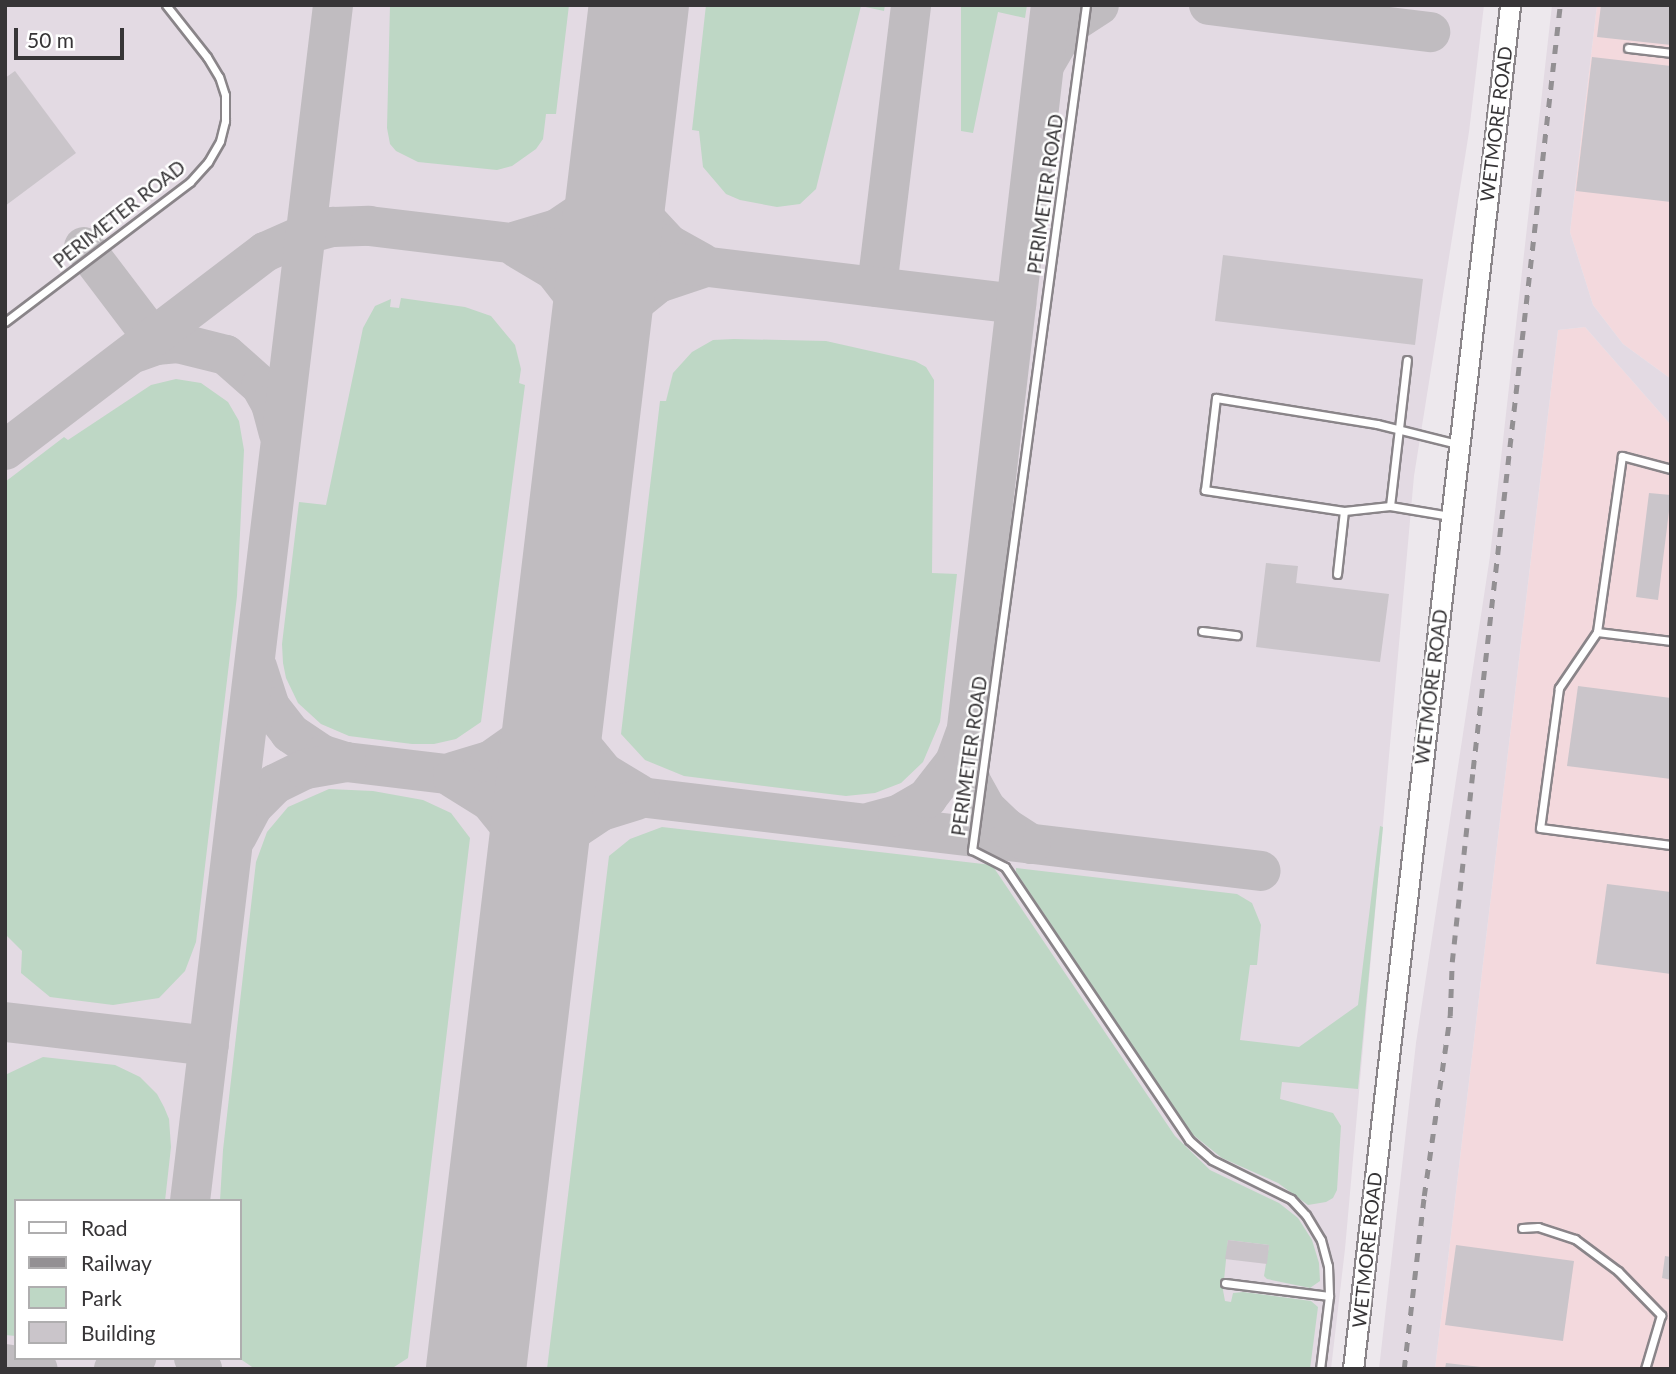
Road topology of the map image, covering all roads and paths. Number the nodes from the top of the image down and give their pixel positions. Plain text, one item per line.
1 (166, 5) edge
2 (1086, 5) edge
3 (1510, 5) edge
4 (1628, 48) dead end
5 (1671, 53) edge
6 (5, 322) edge
7 (1407, 360) dead end
8 (1398, 431) junction
9 (1459, 445) junction
10 (1671, 469) edge
11 (1390, 506) junction
12 (1345, 511) junction
13 (1451, 516) junction
14 (1337, 575) dead end
15 (1202, 631) dead end
16 (1597, 632) junction
17 (1237, 635) dead end
18 (1671, 640) edge
19 (1671, 845) edge
20 (1522, 1228) dead end
21 (1225, 1283) dead end
22 (1329, 1296) junction
23 (1320, 1369) edge
24 (1353, 1369) edge
25 (1645, 1369) edge

1 - 6 lane, PERIMETER ROAD
2 - 22 lane, PERIMETER ROAD
3 - 9 main road, WETMORE ROAD
4 - 5 lane
7 - 8 lane
8 - 9 lane
8 - 11 lane
8 - 12 lane
9 - 13 main road, WETMORE ROAD
10 - 16 lane
11 - 12 lane
11 - 13 lane
12 - 14 lane
13 - 24 main road, WETMORE ROAD
15 - 17 lane
16 - 18 lane
16 - 19 lane
20 - 25 lane
21 - 22 lane
22 - 23 lane, PERIMETER ROAD

